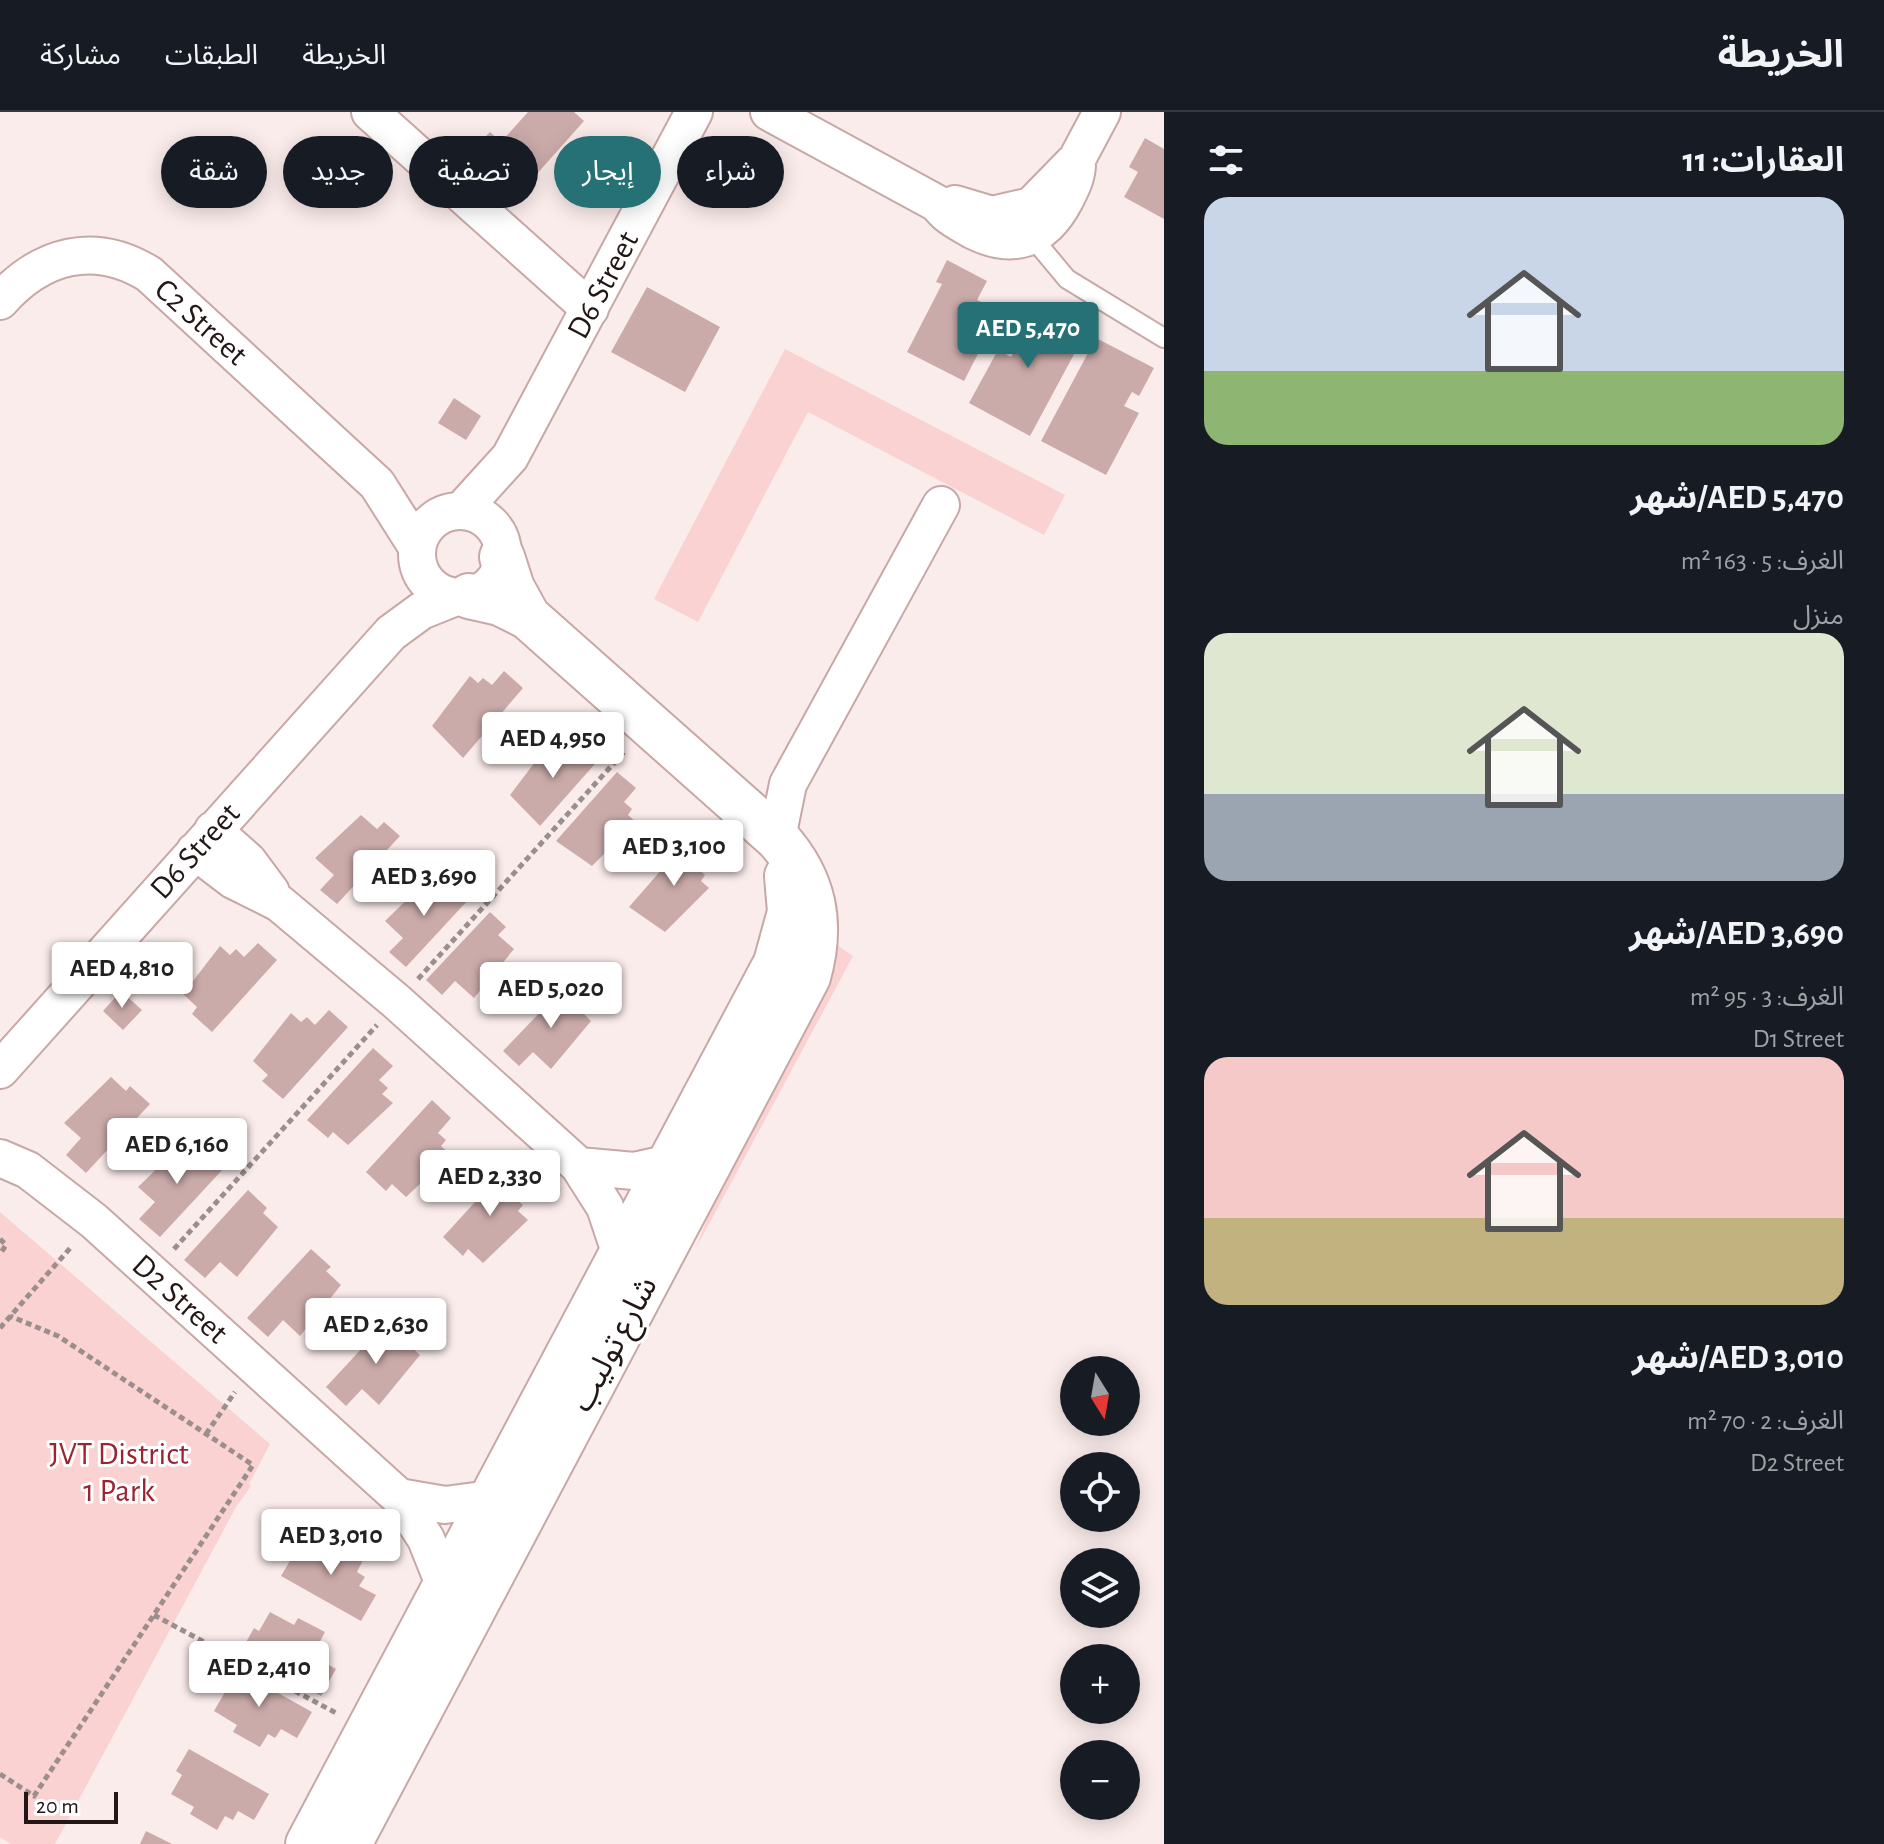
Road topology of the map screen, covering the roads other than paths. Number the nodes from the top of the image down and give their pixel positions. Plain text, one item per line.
1 (370, 112) edge
2 (694, 112) edge
3 (769, 112) edge
4 (1102, 112) edge
5 (1077, 159) junction
6 (938, 204) junction
7 (1032, 237) junction
8 (0, 301) edge
9 (590, 309) junction
10 (1164, 338) edge
11 (510, 457) junction
12 (377, 484) junction
13 (941, 505) dead end
14 (456, 512) junction
15 (500, 545) junction
16 (417, 554) junction
17 (462, 596) junction
18 (528, 617) junction
19 (391, 633) junction
20 (788, 784) junction
21 (741, 804) junction
22 (777, 838) junction
23 (204, 840) junction
24 (0, 1070) edge
25 (0, 1131) edge
26 (670, 1163) junction
27 (14, 1164) edge
28 (579, 1166) junction
29 (621, 1255) junction
30 (399, 1497) junction
31 (490, 1499) junction
32 (444, 1584) junction
33 (308, 1844) edge
34 (349, 1844) edge

1 - 9 street
2 - 9 street, D6 Street
3 - 6 street
4 - 5 street
5 - 6 street
5 - 7 street
6 - 7 street
7 - 10 lane
8 - 12 street, C2 Street
9 - 11 street, D6 Street
11 - 14 street, D6 Street
11 - 15 street, D6 Street
12 - 14 street, C2 Street
12 - 16 street, C2 Street
13 - 20 street
14 - 15 street
14 - 16 street
15 - 17 street
15 - 18 street, شارع توليب
16 - 17 street
16 - 19 street, D6 Street
17 - 18 street, شارع توليب
17 - 19 street, D6 Street
18 - 21 street, شارع توليب
19 - 23 street, D6 Street
20 - 21 street
20 - 22 street
21 - 22 street, شارع توليب
22 - 26 street, شارع توليب
22 - 34 street, شارع توليب
23 - 24 street, D6 Street
23 - 28 street
25 - 27 street, D2 Street
26 - 28 street
26 - 29 street, شارع توليب
27 - 30 street, D2 Street
28 - 29 street
29 - 31 street, شارع توليب
30 - 31 street
30 - 32 street, D2 Street
31 - 32 street, شارع توليب
32 - 33 street, شارع توليب

